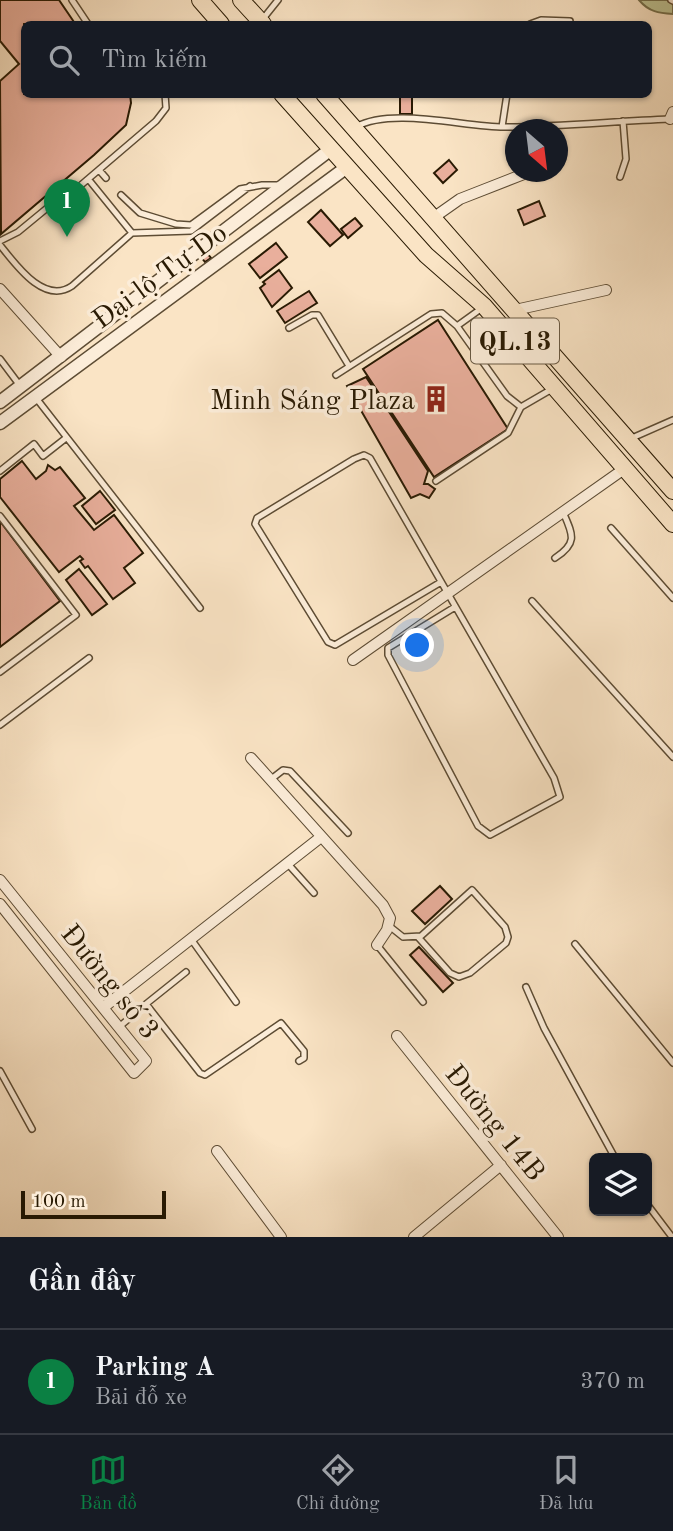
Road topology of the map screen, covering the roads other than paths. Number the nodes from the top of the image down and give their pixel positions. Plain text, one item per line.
1 (72, 0) edge
2 (200, 0) edge
3 (241, 0) edge
4 (278, 0) edge
5 (86, 21) edge
6 (218, 21) edge
7 (260, 21) edge
8 (263, 21) edge
9 (538, 21) edge
10 (570, 21) dead end
11 (165, 98) edge
12 (286, 98) edge
13 (327, 98) edge
14 (506, 98) edge
15 (672, 116) edge
16 (623, 121) junction
17 (502, 127) junction
18 (354, 129) junction
19 (369, 147) junction
20 (331, 149) junction
21 (347, 167) junction
22 (99, 170) junction
23 (620, 177) dead end
24 (106, 178) dead end
25 (89, 180) junction
26 (505, 181) edge
27 (283, 185) junction
28 (250, 186) junction
29 (121, 195) dead end
30 (433, 218) junction
31 (132, 233) junction
32 (0, 243) edge
33 (0, 289) edge
34 (606, 290) dead end
35 (484, 306) junction
36 (514, 310) junction
37 (457, 326) junction
38 (289, 328) dead end
39 (61, 357) junction
40 (0, 359) edge
41 (349, 366) junction
42 (336, 375) dead end
43 (21, 387) junction
44 (554, 387) junction
45 (35, 397) junction
46 (0, 402) edge
47 (521, 407) junction
48 (673, 420) edge
49 (0, 423) edge
50 (66, 438) junction
51 (629, 440) junction
52 (624, 470) junction
53 (0, 471) edge
54 (436, 481) dead end
55 (673, 491) edge
56 (563, 512) junction
57 (0, 516) edge
58 (673, 524) edge
59 (611, 528) dead end
60 (555, 558) dead end
61 (441, 582) junction
62 (448, 594) junction
63 (673, 597) edge
64 (532, 601) dead end
65 (455, 607) junction
66 (200, 608) dead end
67 (89, 658) dead end
68 (353, 660) dead end
69 (0, 672) edge
70 (0, 725) edge
71 (673, 757) edge
72 (251, 758) dead end
73 (270, 780) junction
74 (348, 833) dead end
75 (321, 837) junction
76 (288, 864) junction
77 (0, 880) edge
78 (314, 893) dead end
79 (16, 900) junction
80 (1, 906) edge
81 (388, 925) junction
82 (418, 937) junction
83 (191, 939) junction
84 (575, 944) dead end
85 (377, 946) joint
86 (186, 972) dead end
87 (526, 987) dead end
88 (236, 1002) dead end
89 (423, 1002) dead end
90 (146, 1004) junction
91 (104, 1007) junction
92 (118, 1027) junction
93 (397, 1036) dead end
94 (299, 1061) dead end
95 (673, 1063) edge
96 (0, 1071) edge
97 (32, 1129) dead end
98 (217, 1151) dead end
99 (612, 1153) edge
100 (501, 1165) junction
101 (652, 1211) edge
102 (281, 1237) edge
103 (414, 1237) edge
104 (558, 1237) edge
105 (672, 1237) edge

1 - 5 lane
2 - 6 highway
3 - 7 highway
4 - 8 lane
9 - 10 lane
11 - 22 lane
12 - 20 highway, QL.13
13 - 18 highway, QL.13
14 - 17 lane
15 - 16 lane
16 - 17 lane
16 - 23 lane
17 - 18 lane
18 - 19 highway, QL.13
18 - 20 highway
19 - 21 highway
19 - 30 highway, QL.13
20 - 21 highway, QL.13
20 - 27 street, Đại lộ Tự Do
21 - 35 highway, QL.13
21 - 45 street, Đại lộ Tự Do
22 - 24 lane
22 - 25 lane
25 - 31 lane
25 - 32 lane
26 - 30 street
27 - 28 lane
27 - 39 street, Đại lộ Tự Do
28 - 29 lane
28 - 31 lane
30 - 36 highway, QL.13
31 - 32 lane
33 - 39 street
34 - 36 street
35 - 37 lane
35 - 44 highway, QL.13
36 - 51 highway, QL.13
37 - 41 lane
37 - 47 lane
38 - 41 lane
39 - 43 street, Đại lộ Tự Do
40 - 43 lane
41 - 42 lane
43 - 46 street, Đại lộ Tự Do
44 - 47 lane
44 - 52 highway, QL.13
45 - 49 street, Đại lộ Tự Do
45 - 50 lane
47 - 54 lane
48 - 51 lane
50 - 53 lane
50 - 66 lane
51 - 55 highway, QL.13
52 - 56 street
52 - 58 highway, QL.13
56 - 60 lane
56 - 62 street
57 - 69 lane
59 - 63 lane
61 - 61 lane
61 - 62 lane
62 - 65 lane
62 - 68 street
64 - 71 lane
65 - 65 lane
67 - 70 lane
72 - 73 street
73 - 74 lane
73 - 75 street
75 - 76 street
75 - 81 street
76 - 78 lane
76 - 83 street
77 - 79 street, Đường số 3
79 - 80 street
79 - 91 street, Đường số 3
80 - 92 street, Đường số 3
81 - 82 lane
81 - 85 street
82 - 82 lane
83 - 88 lane
83 - 91 street
84 - 95 lane
85 - 89 lane
86 - 90 lane
87 - 99 lane
90 - 92 lane
90 - 94 lane
91 - 92 street, Đường số 3
93 - 100 street, Đường 14B
96 - 97 lane
98 - 102 street
100 - 103 street
100 - 104 street, Đường 14B
101 - 105 lane

